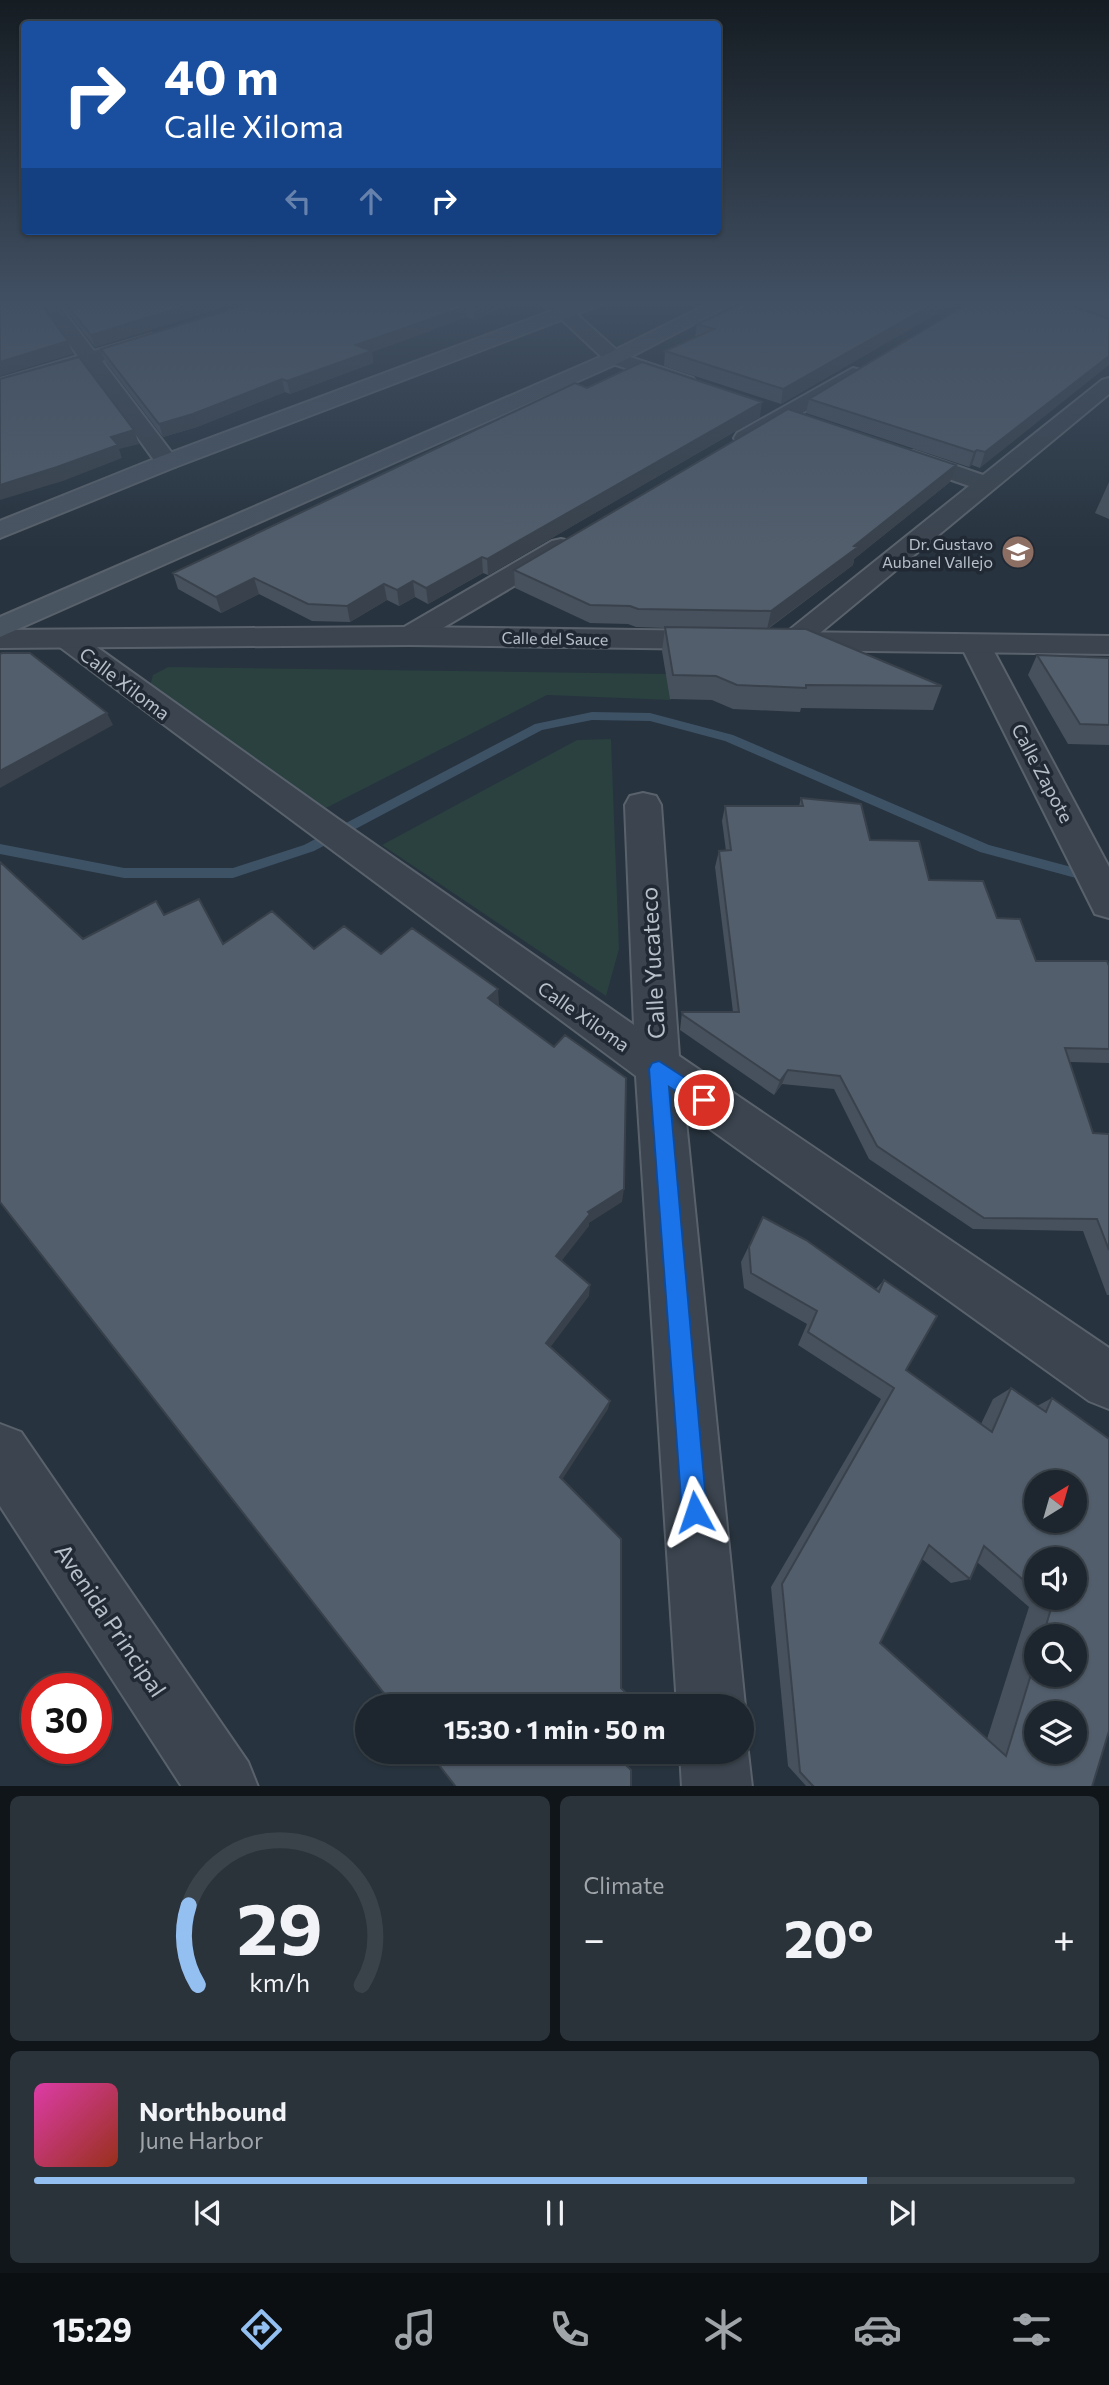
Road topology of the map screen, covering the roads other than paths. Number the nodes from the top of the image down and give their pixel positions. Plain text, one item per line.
1 (107, 383) edge
2 (377, 383) edge
3 (556, 383) edge
4 (692, 383) edge
5 (838, 383) edge
6 (1109, 384) edge
7 (706, 388) edge
8 (758, 406) edge
9 (784, 415) junction
10 (809, 424) edge
11 (725, 450) edge
12 (886, 450) edge
13 (167, 462) junction
14 (987, 484) junction
15 (0, 530) edge
16 (585, 533) edge
17 (0, 628) edge
18 (409, 636) junction
19 (0, 639) edge
20 (66, 639) junction
21 (793, 641) junction
22 (975, 644) junction
23 (1109, 645) edge
24 (643, 805) dead end
25 (1109, 903) edge
26 (659, 1069) junction
27 (1109, 1381) edge
28 (0, 1452) edge
29 (710, 1694) edge
30 (715, 1764) edge
31 (222, 1786) edge
32 (717, 1786) edge

1 - 13 street
2 - 13 main road
3 - 17 main road
4 - 7 street
5 - 9 street
6 - 14 street
8 - 9 street
9 - 10 street
9 - 11 street
12 - 14 street
13 - 15 main road
14 - 21 street
16 - 18 street
18 - 20 street, Calle del Sauce
18 - 21 street, Calle del Sauce
19 - 20 street, Calle del Sauce
20 - 26 street, Calle Xiloma
21 - 22 street, Calle del Sauce
22 - 23 street, Calle del Sauce
22 - 25 street, Calle Zapote
24 - 26 street, Calle Yucateco
26 - 27 street, Calle Xiloma
26 - 29 street, Calle Yucateco
28 - 31 street, Avenida Principal
30 - 32 street

